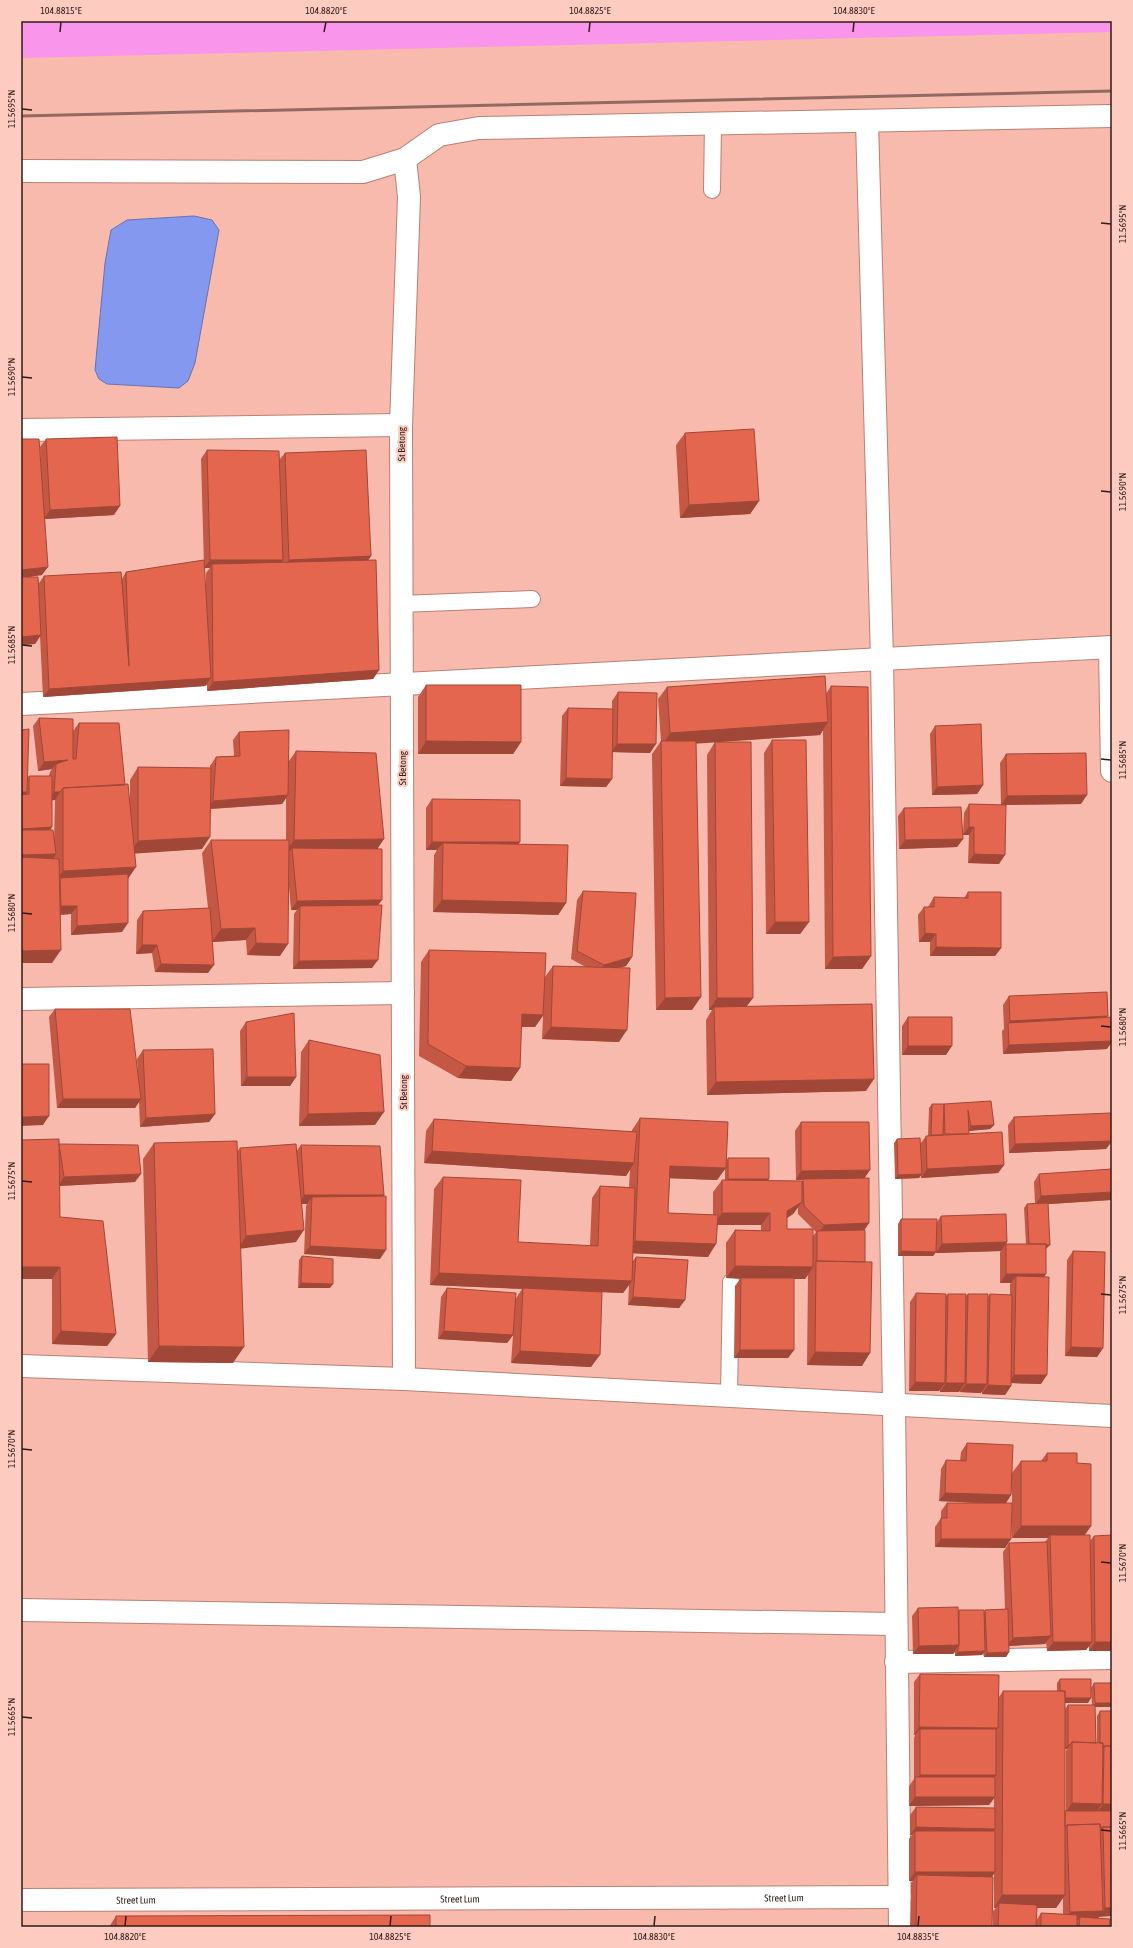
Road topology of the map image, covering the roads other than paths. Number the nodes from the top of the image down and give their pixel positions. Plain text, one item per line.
1 (1112, 116) edge
2 (867, 122) junction
3 (713, 124) junction
4 (405, 159) junction
5 (21, 171) edge
6 (712, 190) dead end
7 (401, 425) junction
8 (21, 430) edge
9 (532, 599) dead end
10 (401, 604) junction
11 (1111, 647) edge
12 (882, 660) junction
13 (402, 684) junction
14 (21, 704) edge
15 (1112, 771) edge
16 (403, 993) junction
17 (21, 999) edge
18 (731, 1282) dead end
19 (21, 1366) edge
20 (404, 1378) junction
21 (730, 1396) junction
22 (894, 1404) junction
23 (1112, 1416) edge
24 (21, 1610) edge
25 (896, 1624) junction
26 (1112, 1658) edge
27 (896, 1662) junction
28 (900, 1897) junction
29 (21, 1900) edge
30 (900, 1927) edge

1 - 2 street
2 - 3 street
2 - 12 street
3 - 4 street
3 - 6 lane
4 - 5 street
4 - 7 street, St Betong
7 - 8 street
7 - 10 street, St Betong
9 - 10 lane
10 - 13 street, St Betong
11 - 12 street
11 - 15 street
12 - 13 street
12 - 22 street
13 - 14 street
13 - 16 street, St Betong
16 - 17 street
16 - 20 street, St Betong
18 - 21 lane
19 - 20 street
20 - 21 street
21 - 22 street
22 - 23 street
22 - 25 street
24 - 25 street
25 - 27 street
26 - 27 street
27 - 28 street
28 - 29 street, Street Lum
28 - 30 street

